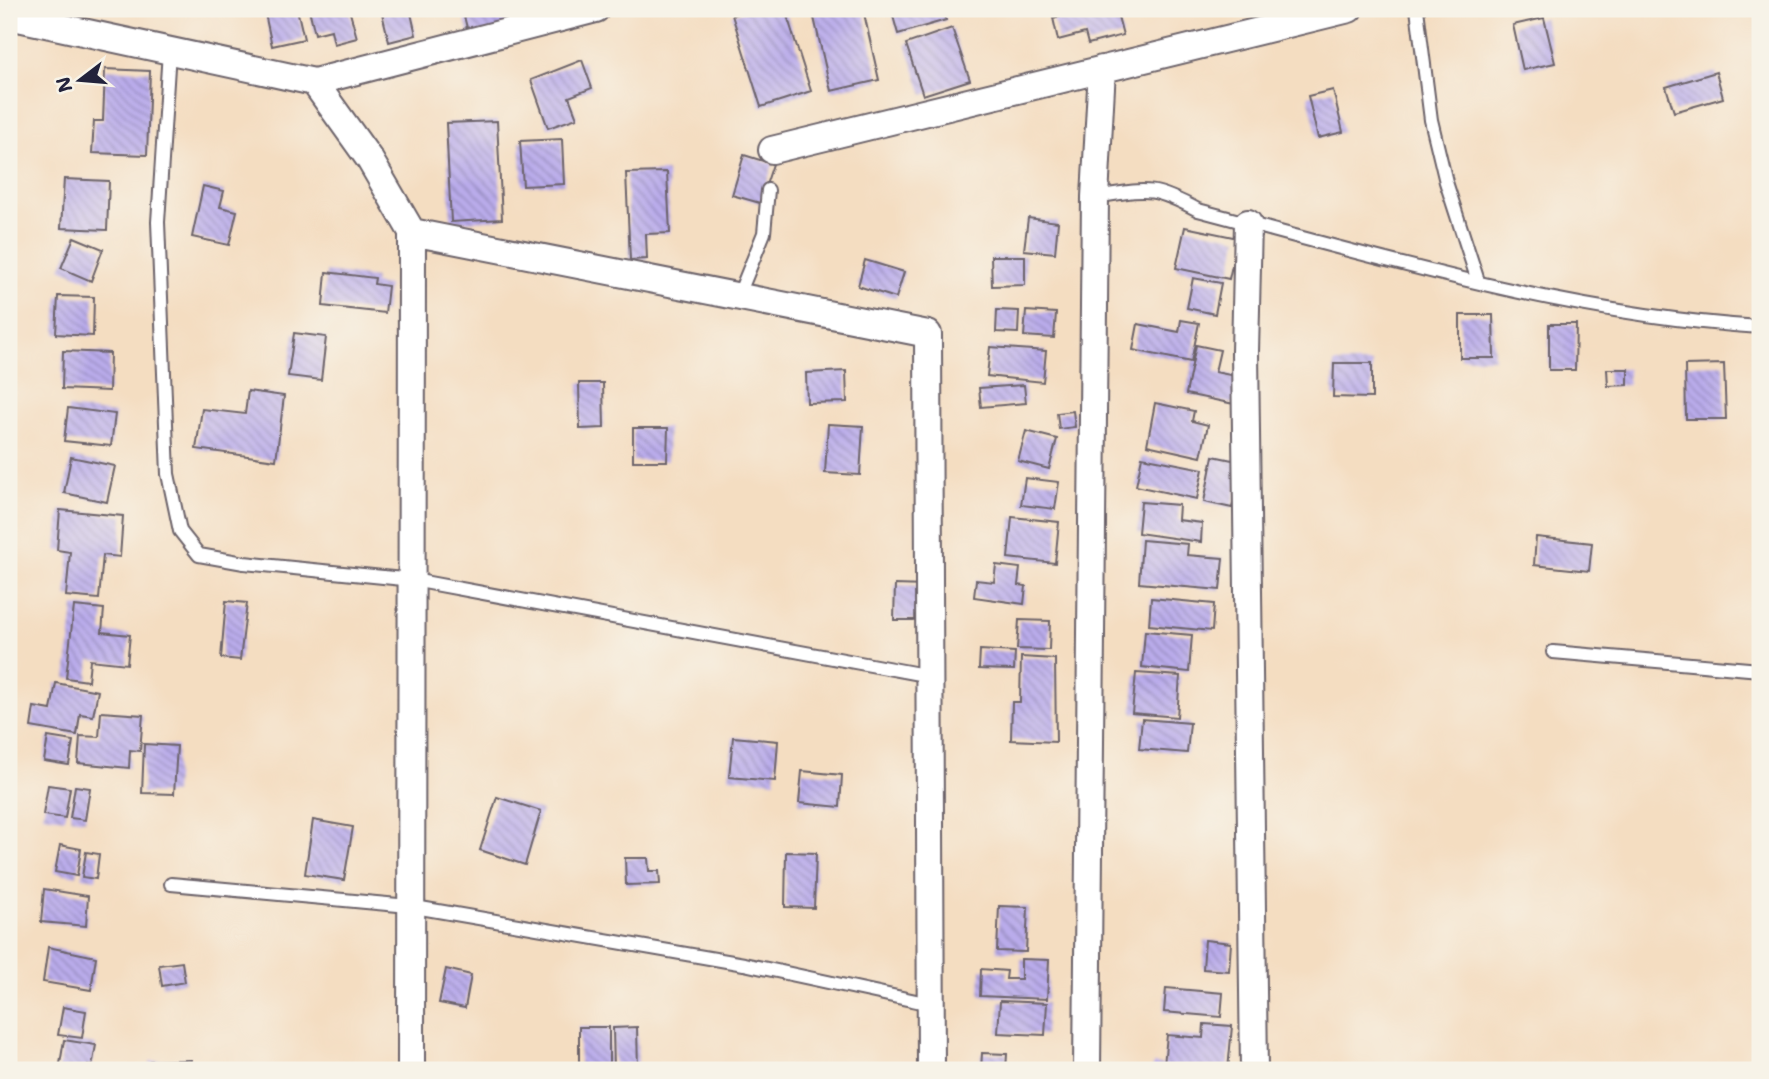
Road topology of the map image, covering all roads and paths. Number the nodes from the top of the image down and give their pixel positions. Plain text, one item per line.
1 (596, 9) edge
2 (1349, 9) edge
3 (1417, 9) edge
4 (9, 16) edge
5 (169, 51) junction
6 (1102, 69) junction
7 (314, 82) junction
8 (772, 150) dead end
9 (768, 190) dead end
10 (1094, 197) junction
11 (1248, 223) junction
12 (412, 232) junction
13 (1478, 281) junction
14 (738, 297) junction
15 (1760, 327) edge
16 (412, 580) junction
17 (1553, 652) dead end
18 (1760, 670) edge
19 (931, 676) junction
20 (171, 884) dead end
21 (409, 906) junction
22 (930, 1004) junction
23 (411, 1070) edge
24 (930, 1070) edge
25 (1087, 1070) edge
26 (1254, 1070) edge

1 - 7 street
2 - 6 street
3 - 13 lane
4 - 5 street
5 - 7 street
5 - 16 lane
6 - 8 street
6 - 10 street
7 - 12 street
9 - 14 lane
10 - 11 lane
10 - 25 street
11 - 13 lane
11 - 26 street
12 - 14 street
12 - 16 street
13 - 15 lane
14 - 19 street
16 - 19 lane
16 - 21 street
17 - 18 lane
19 - 22 street
20 - 21 lane
21 - 22 lane
21 - 23 street
22 - 24 street

